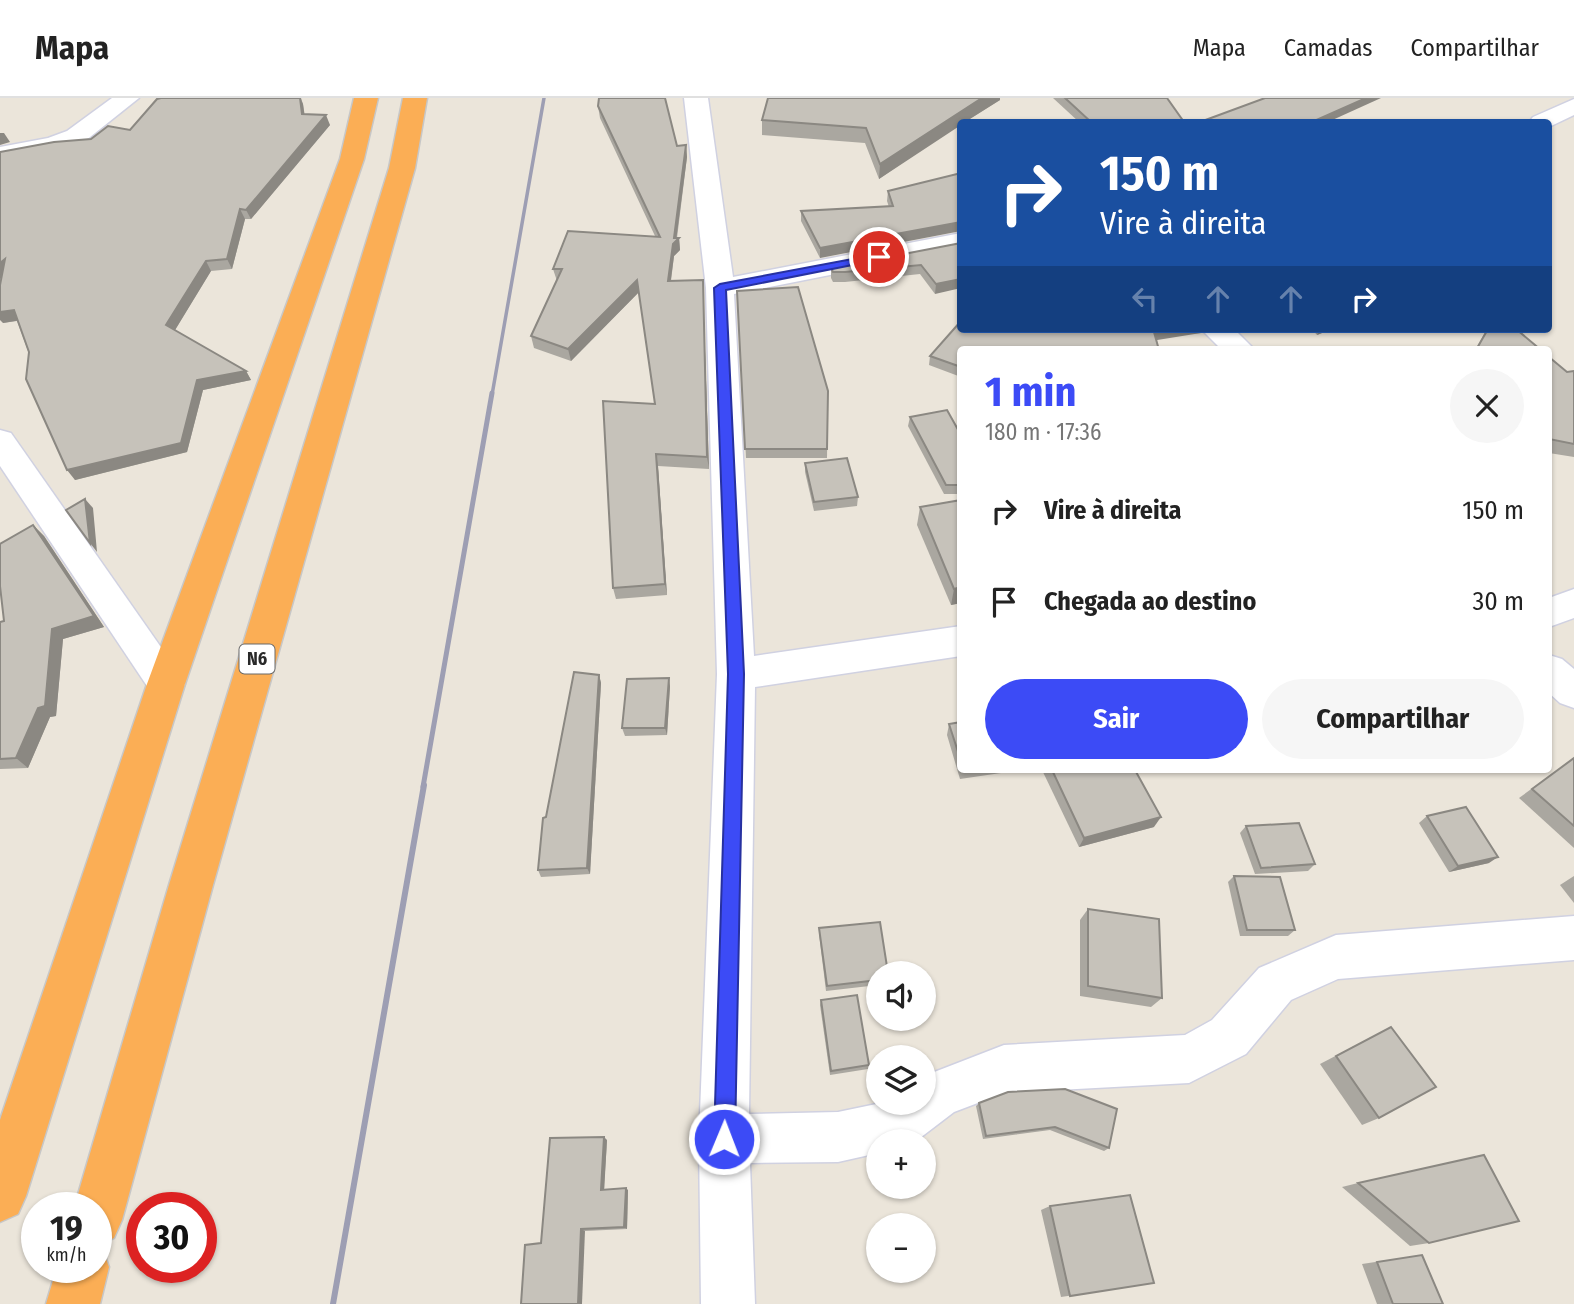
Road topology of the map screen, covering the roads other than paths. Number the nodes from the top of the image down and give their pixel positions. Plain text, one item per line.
1 (127, 98) edge
2 (366, 98) edge
3 (415, 98) edge
4 (696, 98) edge
5 (1574, 106) edge
6 (1547, 119) edge
7 (0, 154) edge
8 (957, 242) edge
9 (720, 288) junction
10 (1221, 333) edge
11 (1235, 346) edge
12 (0, 441) edge
13 (1574, 603) edge
14 (1552, 612) edge
15 (957, 642) edge
16 (1552, 673) edge
17 (736, 674) junction
18 (166, 684) junction
19 (1574, 692) edge
20 (1574, 939) edge
21 (724, 1139) junction
22 (104, 1192) edge
23 (0, 1196) edge
24 (79, 1283) edge
25 (73, 1304) edge
26 (728, 1304) edge

1 - 7 street
2 - 18 highway
3 - 22 highway, N6
4 - 9 street
5 - 6 street
8 - 9 street
9 - 17 street
10 - 11 street
12 - 18 street
13 - 14 street
15 - 17 street
16 - 19 street
17 - 21 street
18 - 23 highway
20 - 21 street
21 - 26 street
24 - 25 highway

